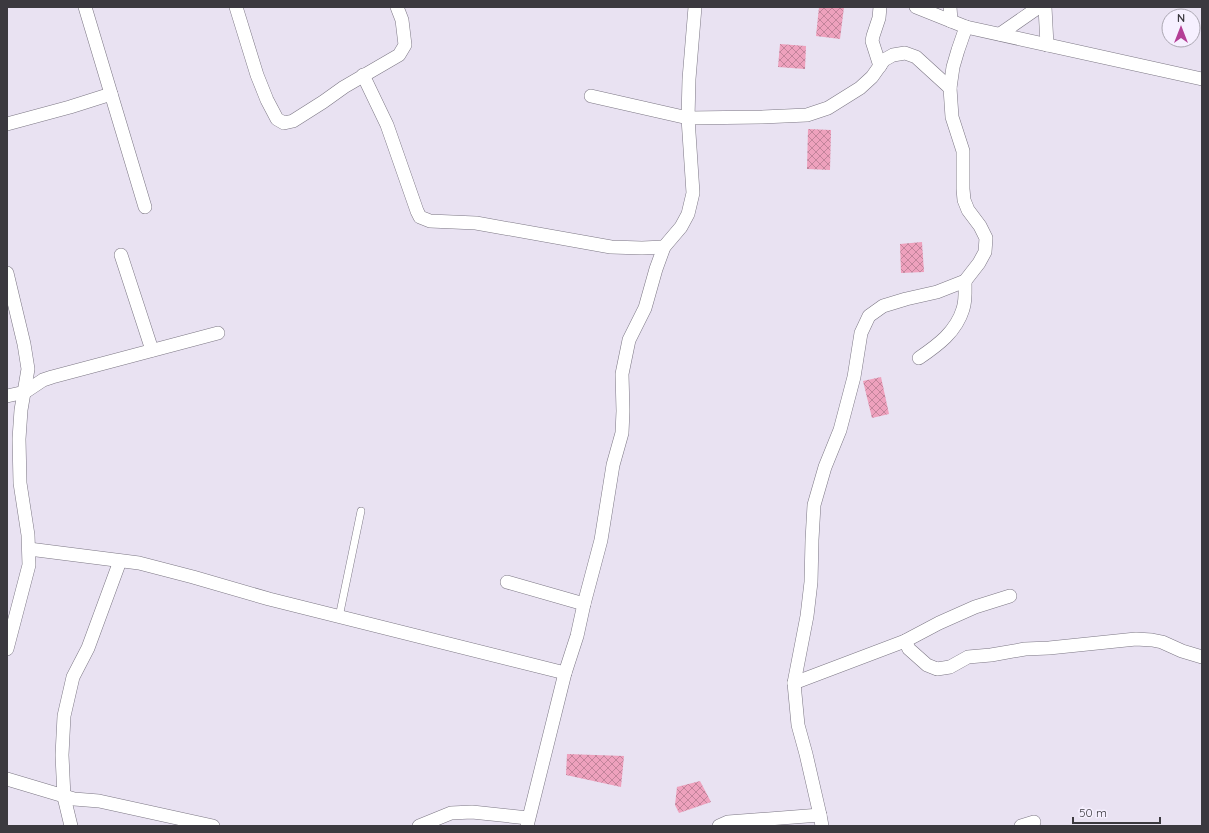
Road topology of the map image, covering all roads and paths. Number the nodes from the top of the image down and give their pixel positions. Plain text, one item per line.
1 (85, 7) edge
2 (236, 7) edge
3 (397, 7) edge
4 (694, 7) edge
5 (880, 7) edge
6 (916, 7) edge
7 (950, 7) edge
8 (1039, 7) edge
9 (1045, 7) edge
10 (951, 21) junction
11 (966, 27) junction
12 (1000, 34) junction
13 (1047, 45) junction
14 (880, 66) junction
15 (363, 75) junction
16 (1202, 79) edge
17 (950, 88) junction
18 (111, 94) junction
19 (591, 96) dead end
20 (688, 118) junction
21 (7, 124) edge
22 (145, 207) dead end
23 (664, 247) junction
24 (122, 255) dead end
25 (7, 273) edge
26 (965, 281) junction
27 (218, 333) dead end
28 (152, 350) junction
29 (919, 358) dead end
30 (25, 392) junction
31 (7, 396) edge
32 (361, 511) dead end
33 (29, 549) junction
34 (120, 561) junction
35 (508, 582) dead end
36 (1010, 596) dead end
37 (584, 604) junction
38 (339, 617) junction
39 (905, 641) junction
40 (7, 649) edge
41 (1202, 658) edge
42 (565, 673) junction
43 (794, 683) junction
44 (7, 779) edge
45 (64, 797) junction
46 (821, 820) edge
47 (528, 822) edge
48 (1034, 822) dead end
49 (71, 826) edge
50 (213, 826) edge
51 (419, 826) edge
52 (719, 826) edge
53 (1021, 826) edge

1 - 18 street
2 - 15 street
3 - 15 street
4 - 20 street
5 - 14 street
6 - 10 street
7 - 10 street
8 - 12 street
9 - 13 street
10 - 11 street
11 - 12 street
11 - 17 street
12 - 13 street
13 - 16 street
14 - 17 street
14 - 20 street
15 - 23 street
17 - 26 street
18 - 21 street
18 - 22 street
19 - 20 street
20 - 23 street
23 - 37 street
24 - 28 street
25 - 30 street
26 - 29 street
26 - 43 street
27 - 28 street
28 - 30 street
30 - 31 street
30 - 33 street
32 - 38 lane
33 - 34 street
33 - 40 street
34 - 38 street
34 - 45 street
35 - 37 street
36 - 39 street
37 - 42 street
38 - 42 street
39 - 41 street
39 - 43 street
42 - 47 street
43 - 46 street
44 - 45 street
45 - 49 street
45 - 50 street
46 - 52 street
47 - 51 street
48 - 53 street

